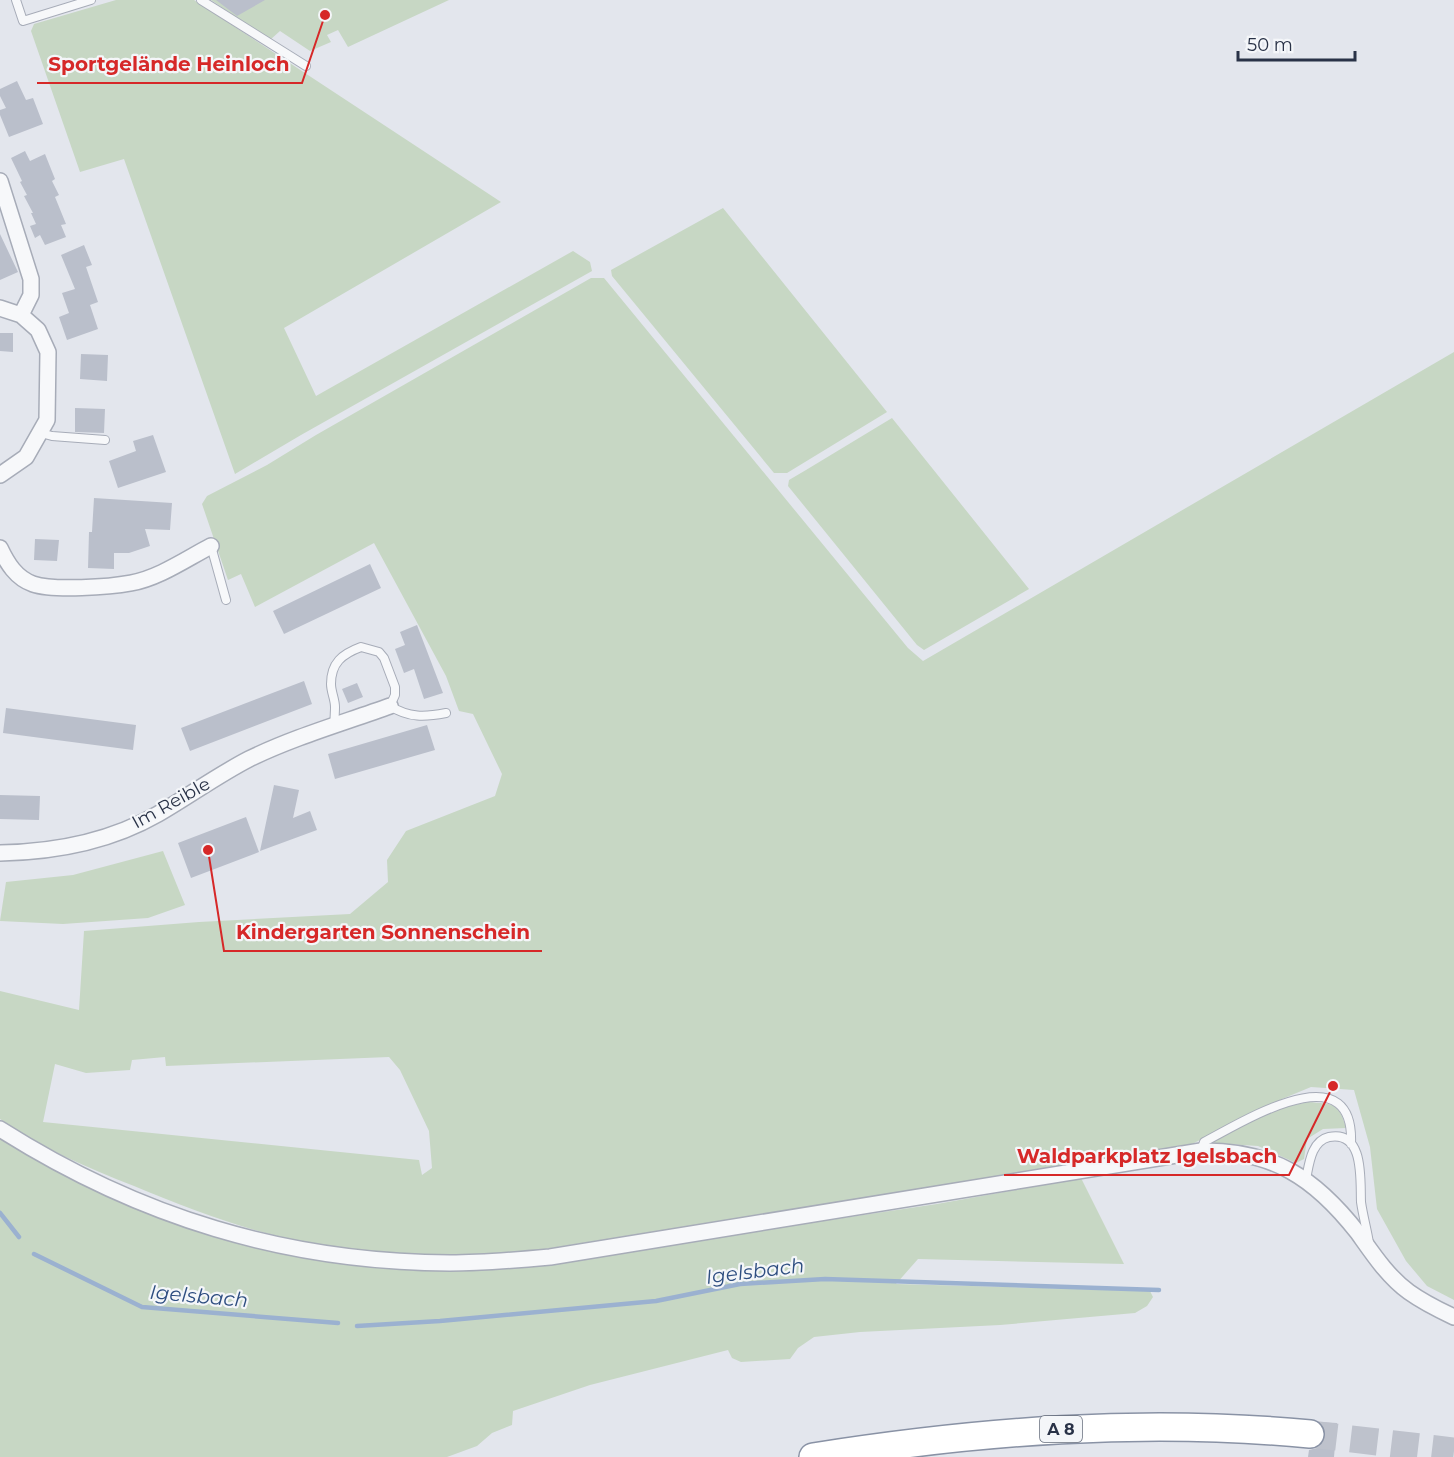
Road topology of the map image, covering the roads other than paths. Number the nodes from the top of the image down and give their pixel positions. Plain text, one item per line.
1 (16, 0) edge
2 (91, 0) edge
3 (201, 0) edge
4 (306, 66) dead end
5 (0, 181) edge
6 (0, 308) edge
7 (21, 315) junction
8 (41, 433) junction
9 (105, 440) dead end
10 (0, 474) edge
11 (211, 546) joint
12 (0, 548) edge
13 (4, 569) edge
14 (226, 600) dead end
15 (390, 706) junction
16 (446, 712) dead end
17 (335, 726) junction
18 (0, 853) edge
19 (0, 1128) edge
20 (1352, 1144) junction
21 (1201, 1151) junction
22 (1306, 1179) junction
23 (1371, 1250) junction
24 (1454, 1317) edge
25 (813, 1457) edge
26 (938, 1457) edge

1 - 2 lane
3 - 4 lane
5 - 7 street
6 - 7 street
7 - 8 street
8 - 9 lane
8 - 10 street
11 - 13 street
11 - 14 lane
12 - 13 street
15 - 16 lane
15 - 17 street, Im Reible
15 - 17 lane
17 - 18 street, Im Reible
19 - 21 street
20 - 21 lane
20 - 22 lane
20 - 23 lane
21 - 22 street
22 - 23 street
23 - 24 street
25 - 26 highway, A 8

